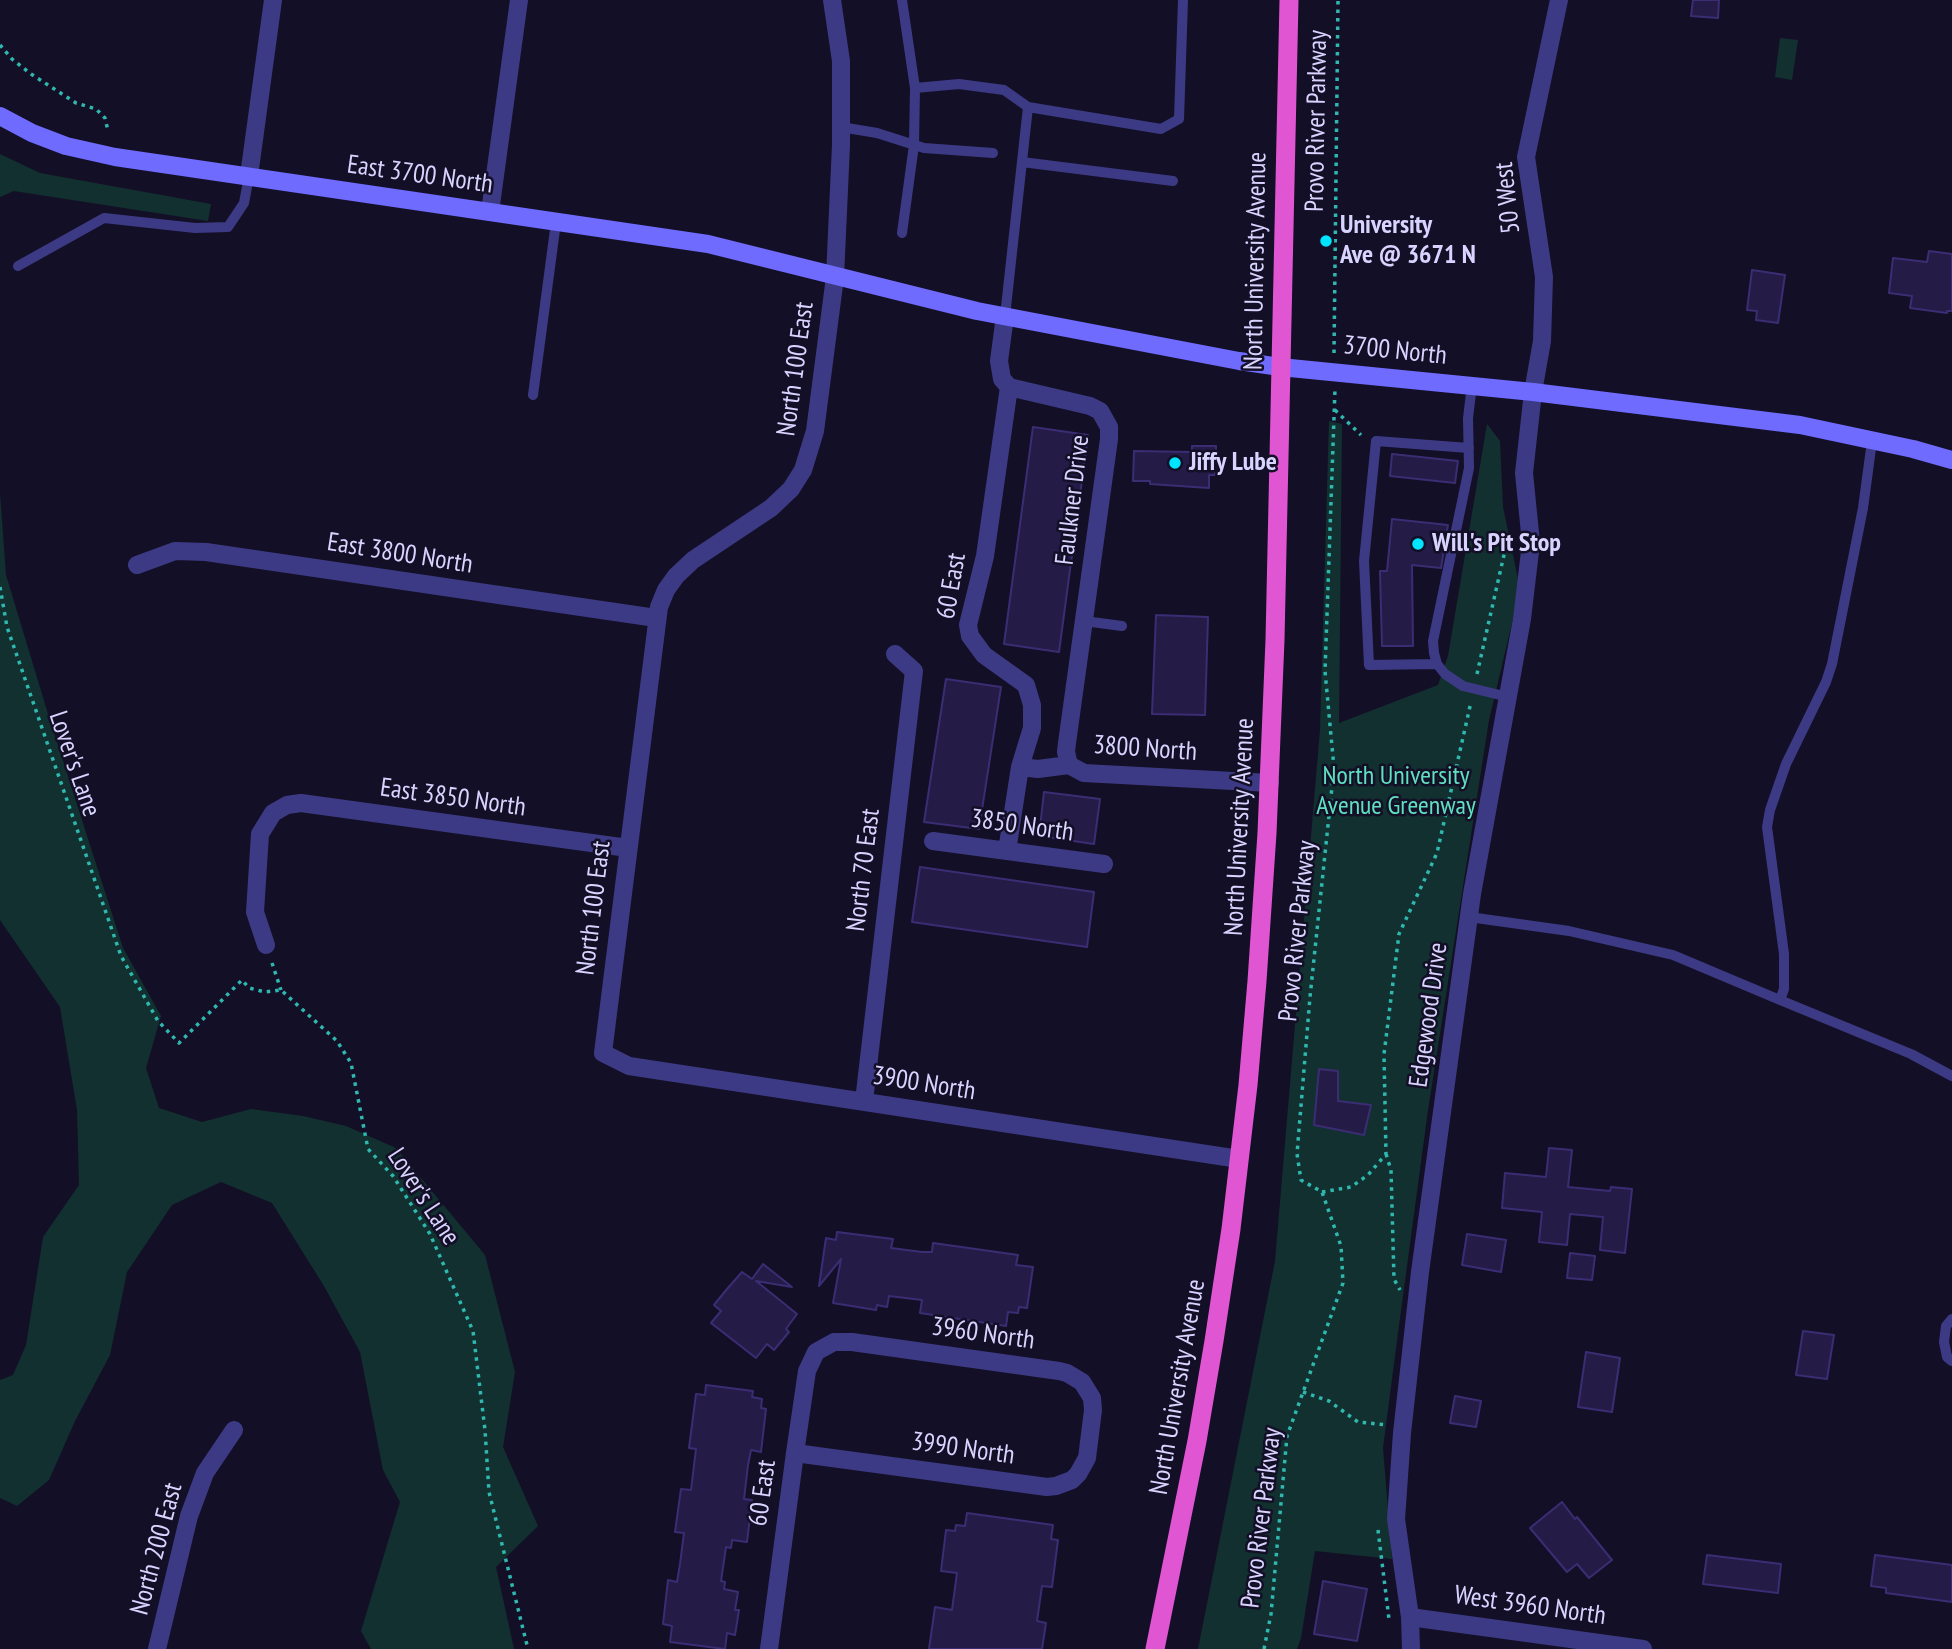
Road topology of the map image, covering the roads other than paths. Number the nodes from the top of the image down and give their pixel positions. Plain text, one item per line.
1 (273, 0) edge
2 (519, 0) edge
3 (832, 0) edge
4 (902, 0) edge
5 (1183, 0) edge
6 (1289, 0) edge
7 (1559, 0) edge
8 (915, 88) junction
9 (1028, 107) junction
10 (0, 116) edge
11 (841, 127) junction
12 (914, 145) junction
13 (993, 153) dead end
14 (1022, 162) junction
15 (249, 176) junction
16 (1173, 181) dead end
17 (490, 212) junction
18 (556, 222) junction
19 (902, 233) dead end
20 (18, 266) dead end
21 (835, 277) junction
22 (1005, 316) junction
23 (1280, 367) junction
24 (1472, 386) junction
25 (1009, 387) junction
26 (1533, 392) junction
27 (533, 395) dead end
28 (1872, 441) junction
29 (1469, 448) junction
30 (1952, 460) edge
31 (138, 565) dead end
32 (656, 618) junction
33 (1084, 621) junction
34 (1122, 626) dead end
35 (895, 654) dead end
36 (1437, 664) junction
37 (1508, 697) junction
38 (1069, 765) junction
39 (1020, 767) junction
40 (1270, 783) junction
41 (933, 841) dead end
42 (628, 848) junction
43 (1007, 850) junction
44 (1104, 864) dead end
45 (1469, 916) junction
46 (266, 945) road end
47 (1780, 1000) junction
48 (603, 1053) joint
49 (1952, 1076) edge
50 (864, 1101) junction
51 (1239, 1158) junction
52 (1952, 1319) edge
53 (821, 1348) joint
54 (1952, 1361) edge
55 (234, 1430) dead end
56 (1090, 1433) joint
57 (795, 1453) junction
58 (1410, 1617) junction
59 (157, 1649) edge
60 (769, 1649) edge
61 (1155, 1649) edge
62 (1411, 1649) edge
63 (1643, 1649) edge

1 - 15 street
2 - 17 street
3 - 11 street, North 100 East
4 - 8 lane
5 - 9 lane
6 - 23 highway, North University Avenue
7 - 26 street, 50 West
8 - 9 lane
8 - 12 lane
9 - 14 lane
10 - 15 main road, East 3700 North
11 - 12 lane
11 - 21 street, North 100 East
12 - 13 lane
12 - 19 lane
14 - 16 lane
14 - 22 lane
15 - 17 main road, East 3700 North
15 - 20 lane
17 - 18 main road, East 3700 North
18 - 21 main road, East 3700 North
18 - 27 lane
21 - 22 main road, 3700 North
21 - 32 street, North 100 East
22 - 23 main road, 3700 North
22 - 25 street
23 - 24 main road, 3700 North
23 - 40 highway, North University Avenue
24 - 26 main road, 3700 North
24 - 29 lane
25 - 33 street, Faulkner Drive
25 - 39 street, 60 East
26 - 28 main road, 3700 North
26 - 37 street, Edgewood Drive
28 - 30 main road, 3700 North
28 - 47 lane
29 - 36 lane
29 - 36 lane
31 - 32 street, East 3800 North
32 - 42 street, North 100 East
33 - 34 lane
33 - 38 street, Faulkner Drive
35 - 50 street, North 70 East
36 - 37 lane
37 - 45 street, Edgewood Drive
38 - 39 street, 3800 North
38 - 40 street, 3800 North
39 - 43 street, 60 East
40 - 51 highway, North University Avenue
41 - 43 street, 3850 North
42 - 46 street, East 3850 North
42 - 48 street, North 100 East
43 - 44 street, 3850 North
45 - 47 lane
45 - 58 street, Edgewood Drive
47 - 49 lane
48 - 50 street, 3900 North
50 - 51 street, 3900 North
51 - 61 highway, North University Avenue
52 - 54 lane
53 - 56 street, 3960 North
53 - 57 street, 60 East
55 - 59 street, North 200 East
56 - 57 street, 3990 North
57 - 60 street, 60 East
58 - 62 street, Edgewood Drive
58 - 63 street, West 3960 North

